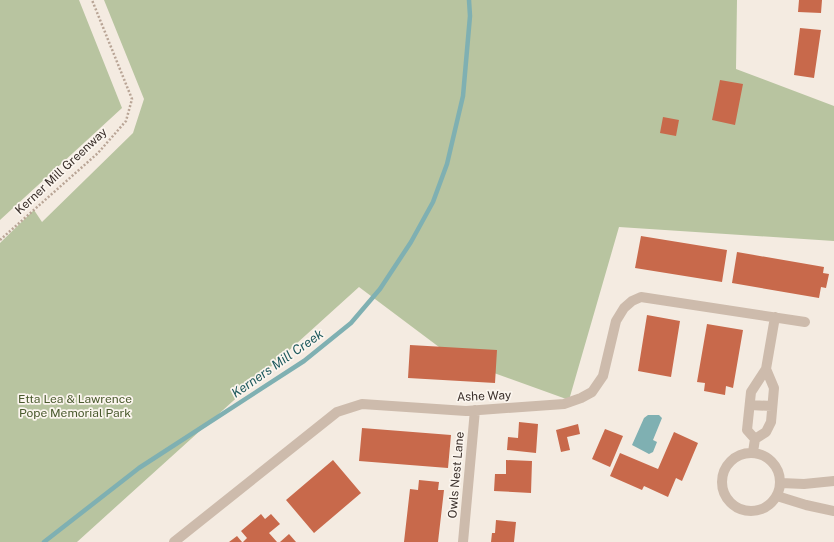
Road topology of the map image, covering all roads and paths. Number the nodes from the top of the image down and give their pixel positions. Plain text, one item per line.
1 (92, 0) edge
2 (0, 240) edge
3 (775, 317) junction
4 (805, 322) dead end
5 (766, 370) junction
6 (750, 405) junction
7 (772, 406) junction
8 (475, 410) junction
9 (755, 440) junction
10 (753, 452) junction
11 (834, 481) edge
12 (781, 483) junction
13 (777, 496) junction
14 (834, 511) edge
15 (174, 542) edge
16 (463, 542) edge

1 - 2 path, Kerner Mill Greenway
3 - 4 street, Ashe Way
3 - 5 street
3 - 8 street, Ashe Way
5 - 6 street
5 - 7 street
6 - 7 street
6 - 9 street
7 - 9 street
8 - 15 street, Ashe Way
8 - 16 street, Owls Nest Lane
9 - 10 street
10 - 12 street
10 - 13 street
11 - 12 street
12 - 13 street
13 - 14 street

